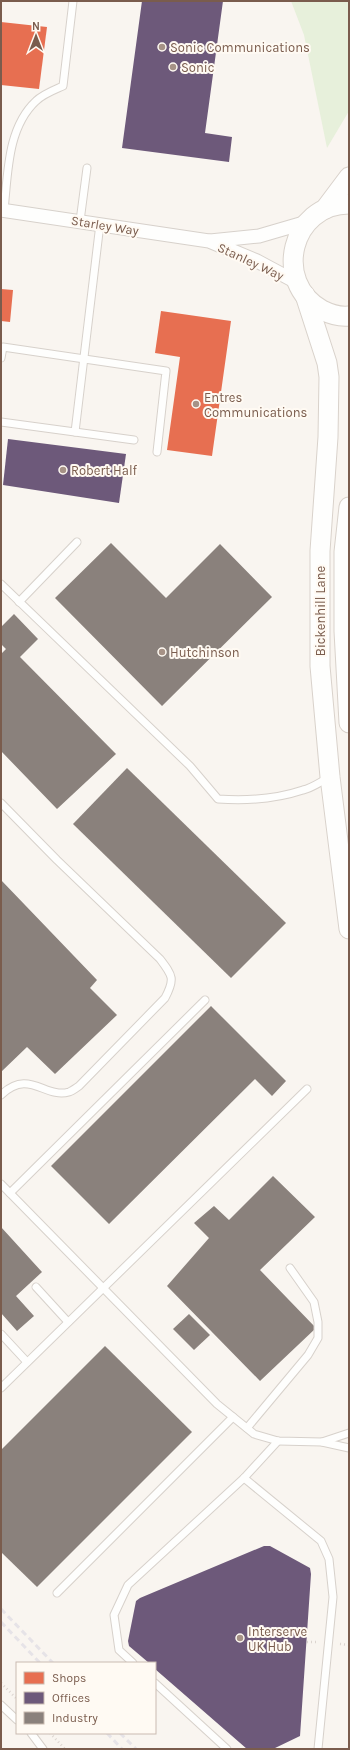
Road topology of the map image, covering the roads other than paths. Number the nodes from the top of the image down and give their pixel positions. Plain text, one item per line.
1 (73, 1) edge
2 (87, 168) dead end
3 (349, 177) edge
4 (349, 204) edge
5 (325, 209) junction
6 (2, 210) edge
7 (80, 221) junction
8 (307, 222) junction
9 (100, 224) junction
10 (209, 241) junction
11 (301, 289) junction
12 (349, 316) edge
13 (1, 358) edge
14 (82, 360) junction
15 (1, 422) edge
16 (75, 432) junction
17 (134, 440) dead end
18 (157, 452) dead end
19 (349, 507) edge
20 (77, 542) dead end
21 (1, 584) edge
22 (20, 602) junction
23 (349, 723) edge
24 (330, 777) junction
25 (1, 802) edge
26 (349, 929) edge
27 (205, 1000) dead end
28 (307, 1089) dead end
29 (1, 1095) edge
30 (1, 1184) edge
31 (10, 1193) junction
32 (290, 1268) dead end
33 (36, 1287) dead end
34 (103, 1287) junction
35 (68, 1322) junction
36 (1, 1334) edge
37 (27, 1362) junction
38 (2, 1384) edge
39 (233, 1417) junction
40 (247, 1428) junction
41 (349, 1433) edge
42 (278, 1442) junction
43 (322, 1442) junction
44 (349, 1448) edge
45 (244, 1478) junction
46 (57, 1593) dead end
47 (132, 1662) edge
48 (156, 1684) edge
49 (1, 1705) edge
50 (16, 1719) edge
51 (32, 1734) edge
52 (43, 1749) edge
53 (227, 1749) edge
54 (318, 1749) edge

1 - 6 lane
2 - 7 lane
3 - 5 main road
4 - 5 main road
5 - 8 main road
6 - 7 street, Starley Way
7 - 9 street, Starley Way
8 - 10 street, Stanley Way
8 - 11 main road, Bickenhill Lane
9 - 10 street, Starley Way
9 - 14 lane
10 - 11 street, Stanley Way
11 - 12 main road
11 - 24 main road, Bickenhill Lane
13 - 14 lane
14 - 16 lane
14 - 18 lane
15 - 16 lane
16 - 17 lane
19 - 23 main road, Bickenhill Lane
20 - 22 lane
21 - 22 lane
22 - 24 lane
24 - 26 main road, Bickenhill Lane
25 - 29 lane
27 - 31 lane
28 - 34 lane
30 - 31 lane
31 - 34 lane
32 - 40 lane
33 - 35 lane
34 - 35 lane
34 - 39 lane
35 - 37 lane
36 - 37 lane
37 - 38 lane
39 - 40 lane
39 - 46 lane
40 - 42 lane
41 - 43 lane
42 - 43 lane
42 - 45 lane
43 - 44 lane
45 - 47 lane
45 - 54 lane
48 - 53 lane
49 - 50 lane
51 - 52 lane

